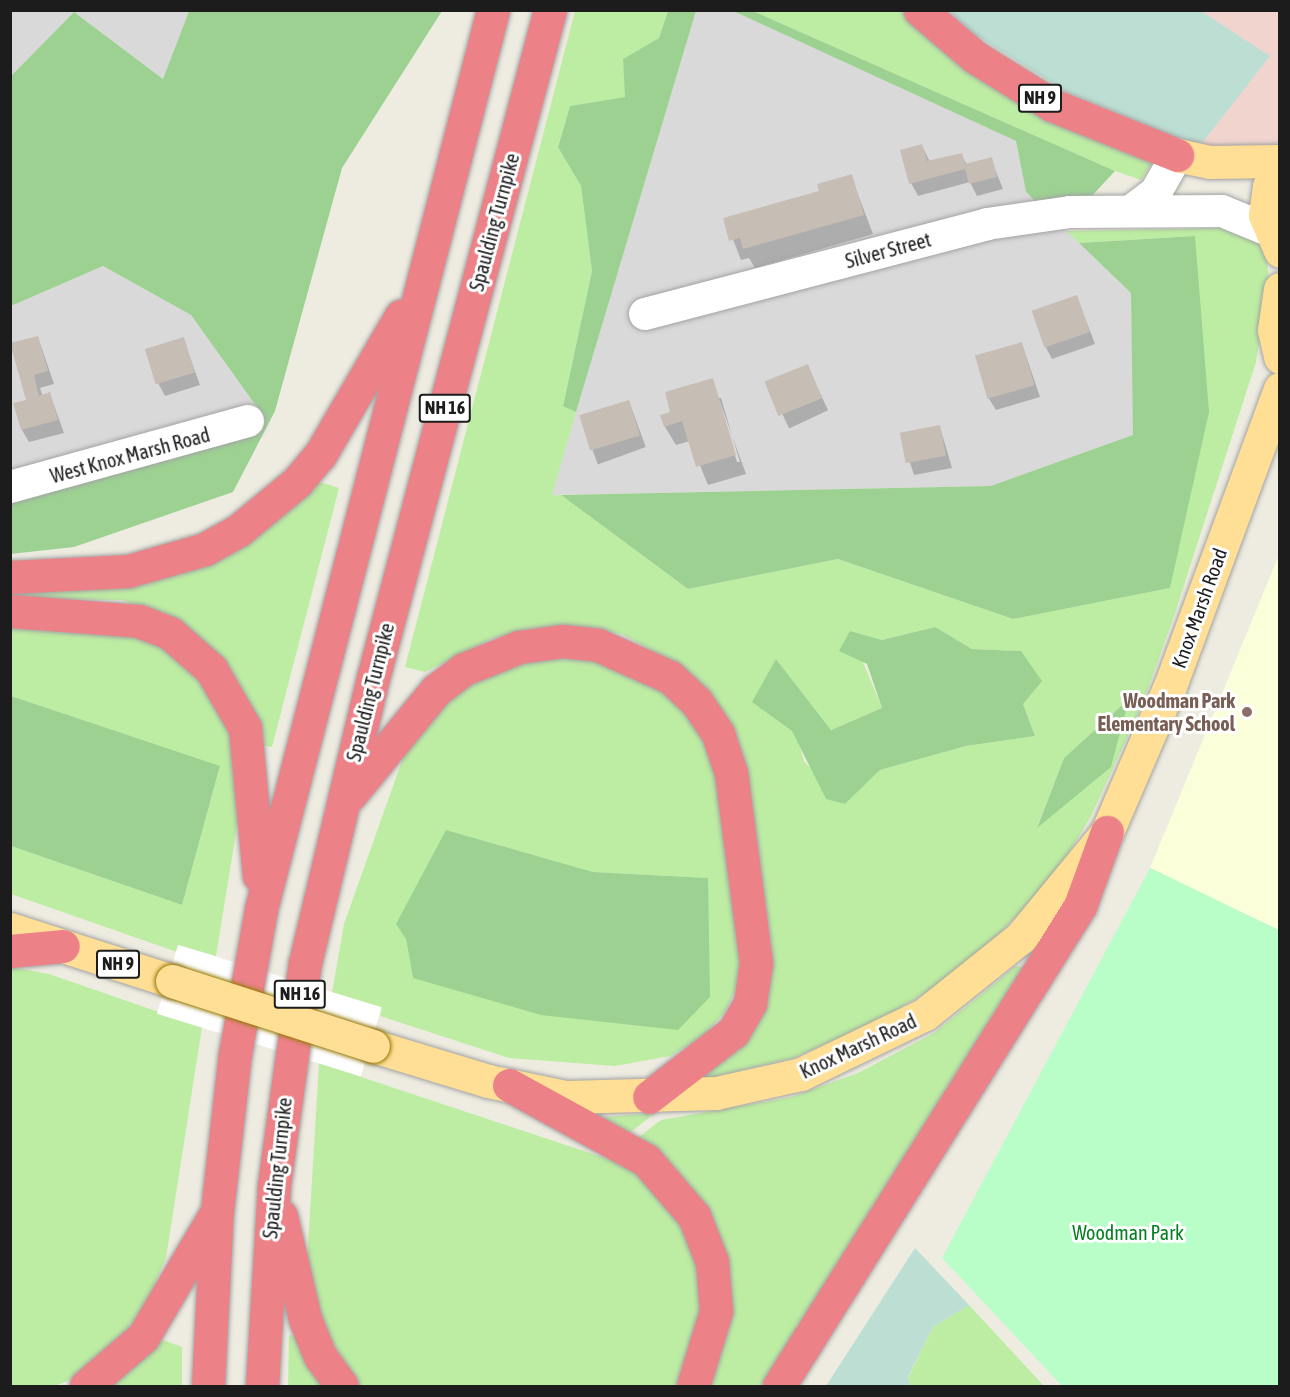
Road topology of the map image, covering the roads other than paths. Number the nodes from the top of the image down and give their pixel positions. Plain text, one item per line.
1 (493, 10) edge
2 (550, 10) edge
3 (920, 10) edge
4 (1177, 155) junction
5 (1280, 161) edge
6 (1280, 168) edge
7 (1135, 208) junction
8 (1274, 241) edge
9 (423, 278) junction
10 (1280, 289) edge
11 (645, 314) dead end
12 (1280, 357) edge
13 (1280, 388) edge
14 (248, 421) dead end
15 (10, 487) edge
16 (10, 576) edge
17 (10, 611) edge
18 (341, 806) junction
19 (1107, 832) junction
20 (261, 909) junction
21 (10, 929) edge
22 (63, 946) junction
23 (10, 951) edge
24 (509, 1086) junction
25 (649, 1097) junction
26 (274, 1185) junction
27 (217, 1211) junction
28 (86, 1386) edge
29 (208, 1386) edge
30 (262, 1386) edge
31 (342, 1386) edge
32 (693, 1386) edge
33 (779, 1386) edge

1 - 9 highway, NH 16
2 - 18 highway, Spaulding Turnpike / NH 16
3 - 4 highway, NH 9
4 - 5 main road, NH 9
4 - 7 street
6 - 8 main road
7 - 8 street, Silver Street
7 - 11 street, Silver Street
9 - 16 highway
9 - 20 highway, NH 16
10 - 12 main road
13 - 19 main road, Knox Marsh Road / NH 9
14 - 15 street, West Knox Marsh Road
17 - 20 highway
18 - 25 highway
18 - 26 highway, Spaulding Turnpike / NH 16
19 - 25 main road, Knox Marsh Road / NH 9
19 - 33 highway
20 - 27 highway, NH 16
21 - 22 main road, Knox Marsh Road / NH 9
22 - 23 highway
22 - 24 main road, Knox Marsh Road / NH 9, bridge
24 - 25 main road, Knox Marsh Road / NH 9
24 - 32 highway
26 - 30 highway, Spaulding Turnpike / NH 16
26 - 31 highway
27 - 28 highway
27 - 29 highway, NH 16

